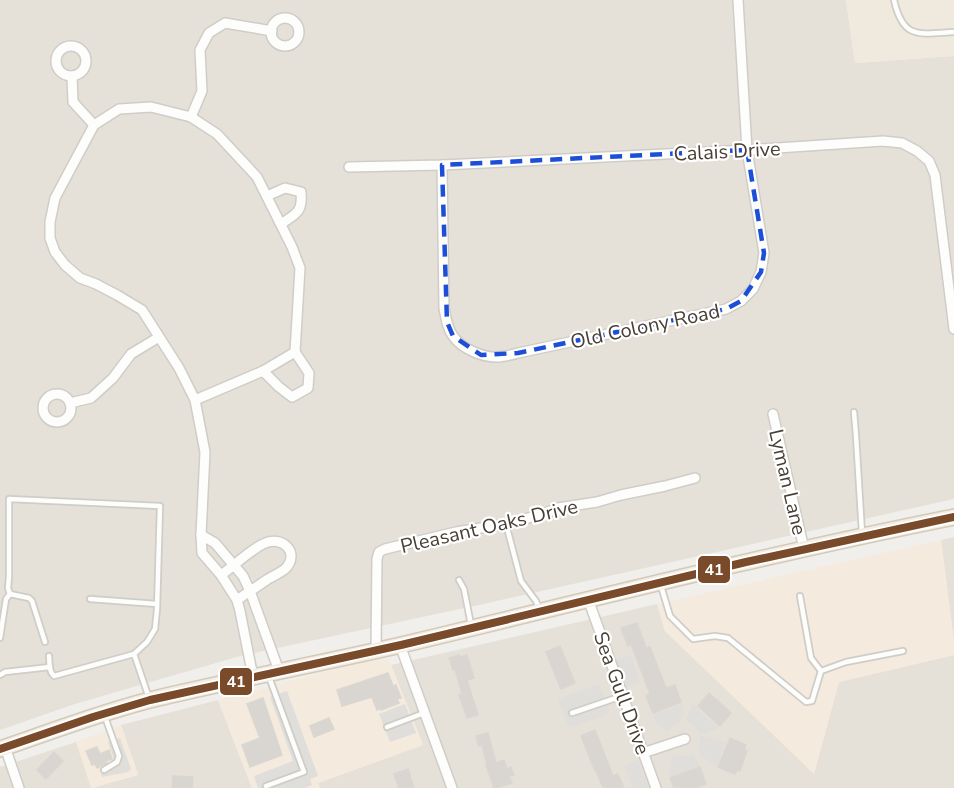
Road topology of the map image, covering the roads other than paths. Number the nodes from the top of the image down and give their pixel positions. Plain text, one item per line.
1 (738, 0) edge
2 (894, 0) edge
3 (272, 31) dead end
4 (954, 32) edge
5 (72, 76) dead end
6 (190, 117) junction
7 (94, 125) junction
8 (747, 150) junction
9 (442, 165) junction
10 (349, 167) dead end
11 (267, 196) junction
12 (281, 224) junction
13 (954, 329) edge
14 (159, 337) junction
15 (295, 352) junction
16 (263, 370) junction
17 (195, 400) junction
18 (70, 403) dead end
19 (854, 411) dead end
20 (773, 414) dead end
21 (695, 478) dead end
22 (954, 517) edge
23 (506, 524) junction
24 (863, 535) junction
25 (201, 536) junction
26 (804, 549) junction
27 (234, 565) junction
28 (221, 575) junction
29 (459, 580) dead end
30 (659, 582) junction
31 (250, 591) junction
32 (10, 594) junction
33 (800, 596) dead end
34 (90, 599) dead end
35 (588, 599) junction
36 (237, 600) junction
37 (157, 604) junction
38 (540, 611) junction
39 (472, 627) junction
40 (0, 638) edge
41 (45, 642) dead end
42 (400, 645) junction
43 (376, 650) junction
44 (903, 651) dead end
45 (134, 654) junction
46 (50, 656) dead end
47 (50, 667) junction
48 (821, 671) junction
49 (267, 674) junction
50 (0, 675) edge
51 (622, 696) junction
52 (150, 700) junction
53 (425, 712) junction
54 (572, 713) dead end
55 (103, 714) junction
56 (387, 727) dead end
57 (685, 739) dead end
58 (3, 748) edge
59 (643, 753) junction
60 (104, 770) dead end
61 (266, 786) dead end
62 (19, 788) edge
63 (452, 788) edge
64 (656, 788) edge

1 - 8 street, Old Colony Road
2 - 4 lane
3 - 6 street
5 - 7 street
6 - 7 street
6 - 11 street
7 - 14 street
8 - 9 street, Calais Drive
8 - 9 street, Old Colony Road
8 - 13 street, Calais Drive
9 - 10 street, Calais Drive
11 - 12 street
11 - 12 street
12 - 15 street
14 - 17 street
14 - 18 street
15 - 16 street
15 - 16 street
16 - 17 street
17 - 25 street
19 - 24 lane
20 - 26 street, Lyman Lane
21 - 23 street, Pleasant Oaks Drive
22 - 24 main road
23 - 38 lane
23 - 43 street, Pleasant Oaks Drive
24 - 26 main road
25 - 27 street
25 - 28 street
26 - 30 main road
27 - 28 street
27 - 31 street
27 - 31 street
28 - 36 street
29 - 39 lane
30 - 35 main road
30 - 48 lane
31 - 36 street
31 - 49 street
32 - 37 lane
32 - 40 lane
32 - 41 lane
33 - 48 lane
34 - 37 lane
35 - 38 main road
35 - 51 street, Sea Gull Drive
36 - 49 street
37 - 45 lane
38 - 39 main road
39 - 42 main road
42 - 43 main road
42 - 53 street
43 - 49 main road
44 - 48 lane
45 - 47 lane
45 - 52 lane
46 - 47 lane
47 - 50 lane
49 - 52 main road
49 - 61 lane
51 - 54 lane
51 - 59 street, Sea Gull Drive
52 - 55 main road
53 - 56 lane
53 - 63 street
55 - 58 main road
55 - 60 lane
57 - 59 street
58 - 62 street
59 - 64 street, Sea Gull Drive

